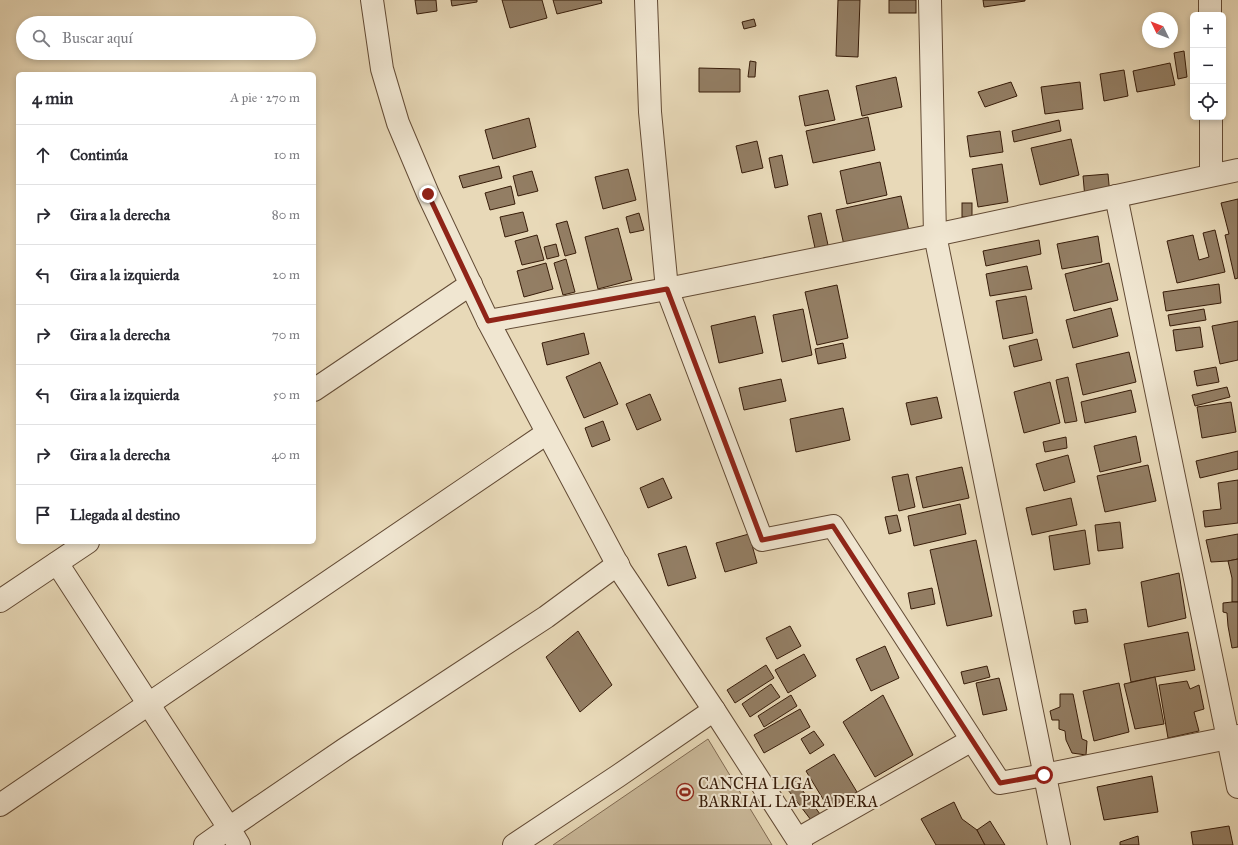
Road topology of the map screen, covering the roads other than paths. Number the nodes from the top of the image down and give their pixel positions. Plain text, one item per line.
1 (372, 0) edge
2 (646, 0) edge
3 (930, 0) edge
4 (1210, 0) edge
5 (1210, 12) edge
6 (1211, 120) edge
7 (1238, 170) edge
8 (1211, 175) junction
9 (1116, 196) junction
10 (935, 235) junction
11 (471, 284) junction
12 (667, 289) junction
13 (488, 321) junction
14 (316, 389) edge
15 (547, 433) junction
16 (85, 544) edge
17 (57, 563) junction
18 (618, 564) junction
19 (0, 601) edge
20 (148, 704) junction
21 (714, 710) junction
22 (1233, 737) edge
23 (972, 740) junction
24 (1044, 775) junction
25 (1238, 787) edge
26 (0, 805) edge
27 (234, 837) edge
28 (800, 842) edge
29 (206, 845) edge
30 (514, 845) edge
31 (1058, 845) edge

1 - 11 street
2 - 12 street
3 - 10 street
4 - 5 street
6 - 8 street
7 - 8 street
8 - 9 street
9 - 10 street
9 - 22 street
10 - 12 street
10 - 24 street
11 - 13 street
11 - 14 street
12 - 13 street
12 - 23 street
13 - 15 street
15 - 18 street
15 - 20 street
16 - 17 street
17 - 19 street
17 - 20 street
18 - 21 street
18 - 27 street
20 - 26 street
20 - 27 street
21 - 28 street
21 - 30 street
22 - 24 street
22 - 25 street
23 - 24 street
23 - 28 street
24 - 31 street
27 - 29 street

